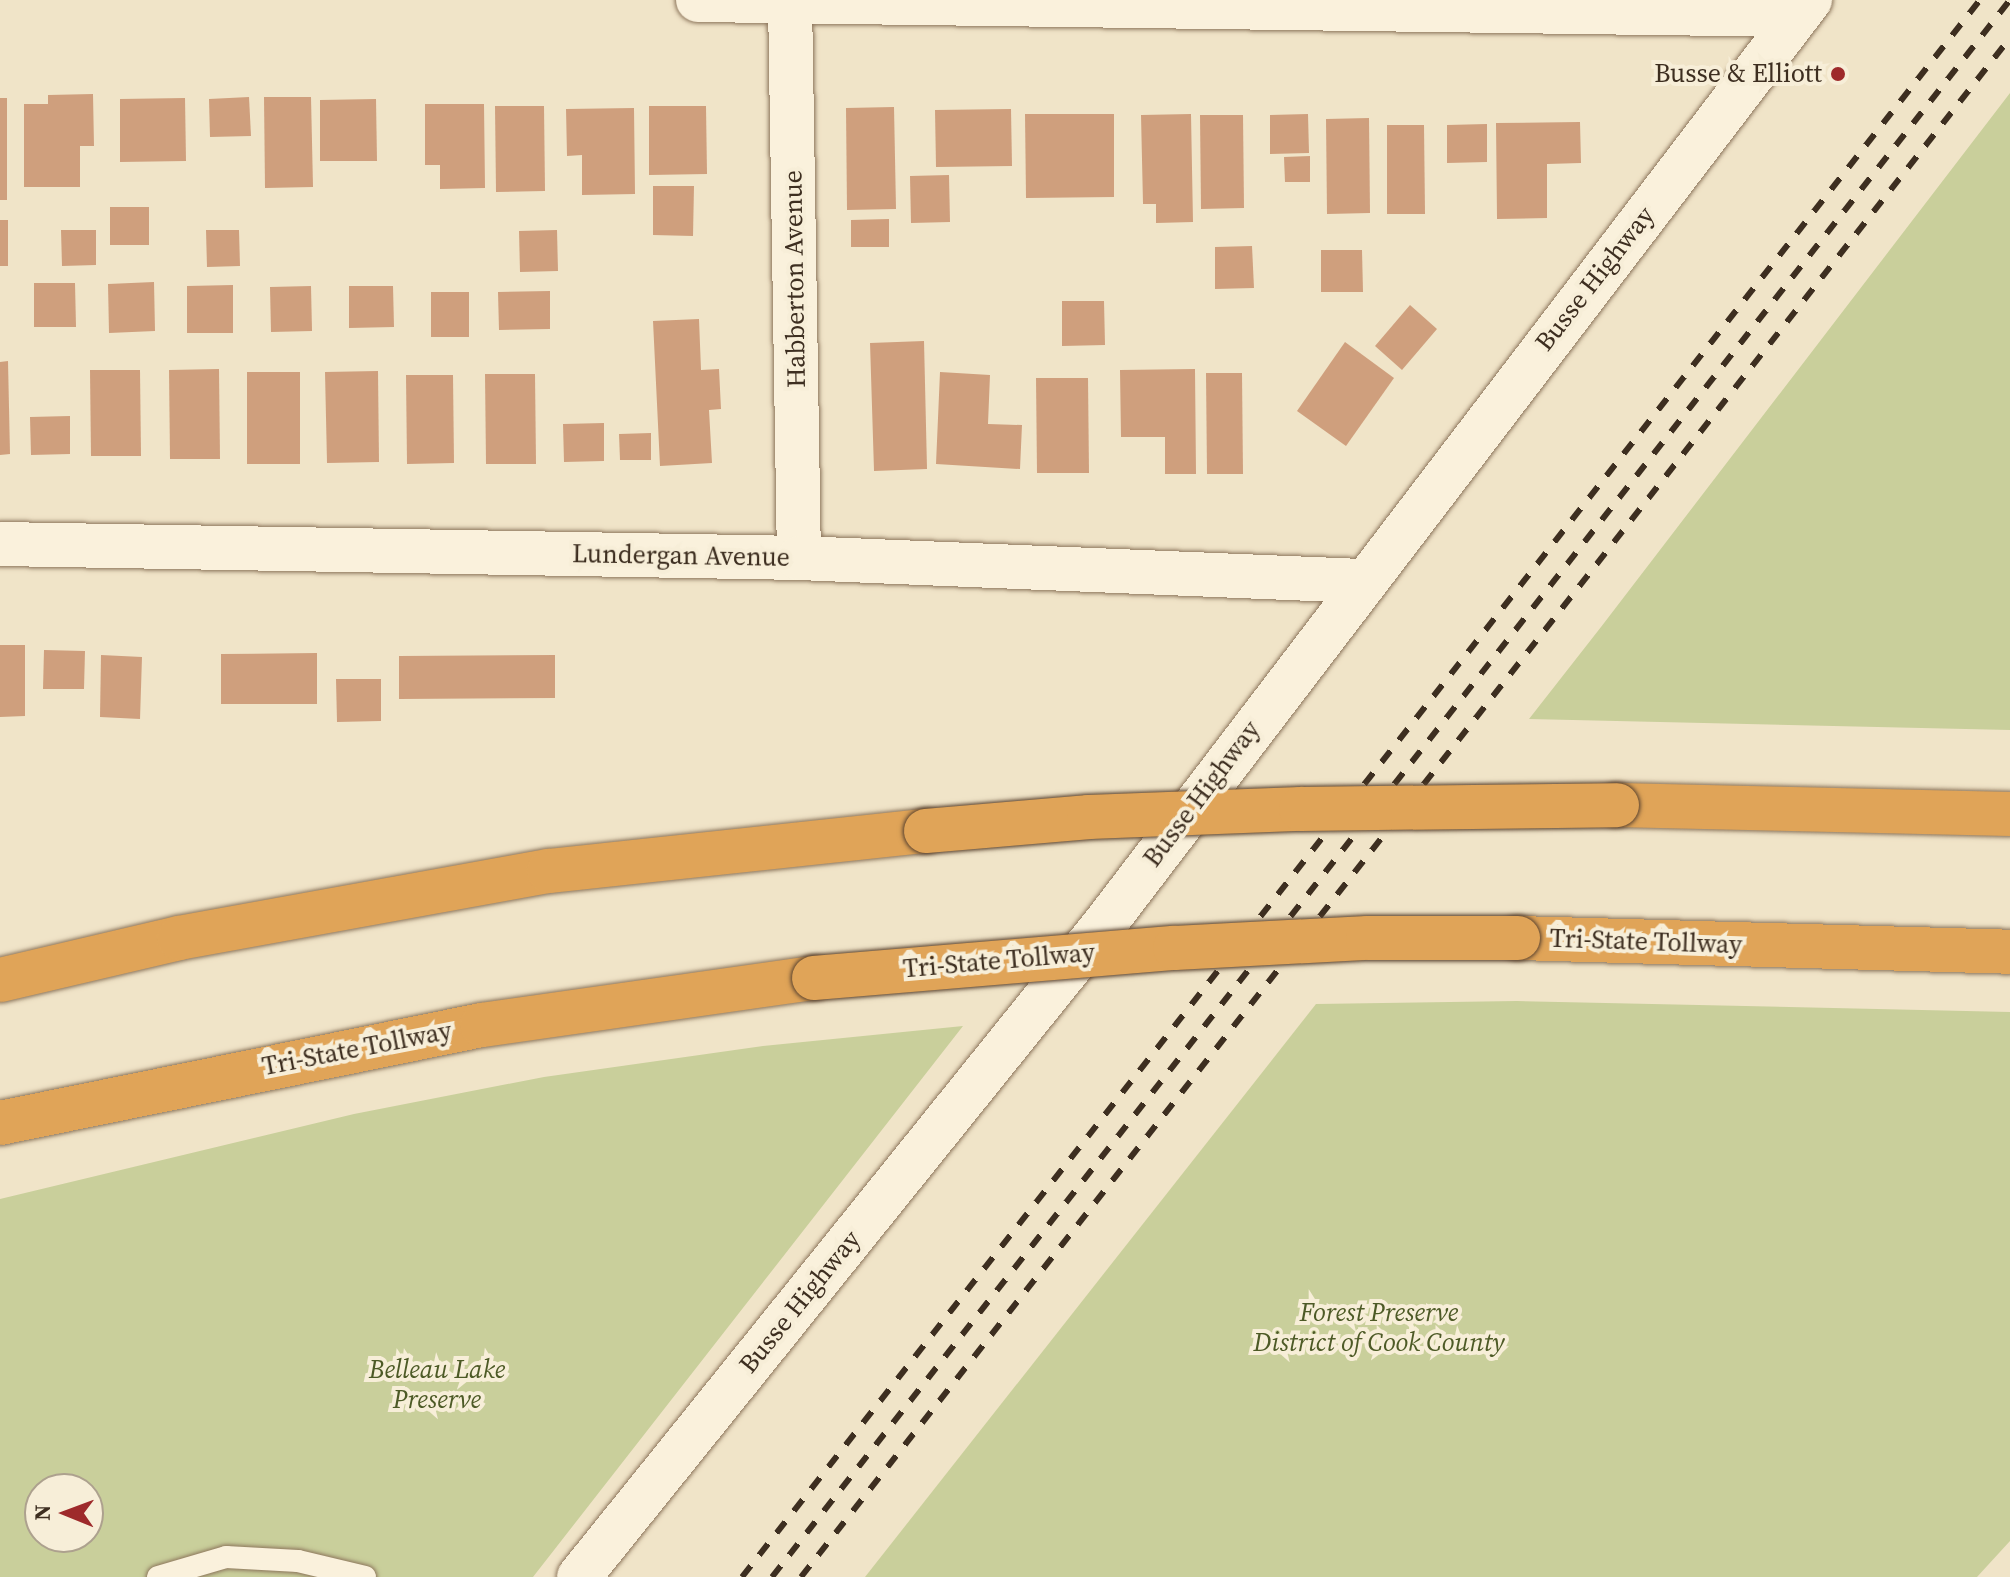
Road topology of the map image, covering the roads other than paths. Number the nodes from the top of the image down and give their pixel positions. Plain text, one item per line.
1 (698, 0) edge
2 (790, 1) edge
3 (1804, 7) edge
4 (0, 544) edge
5 (799, 558) junction
6 (1362, 581) junction
7 (2010, 814) edge
8 (2010, 952) edge
9 (0, 980) edge
10 (0, 1123) edge
11 (158, 1577) edge
12 (365, 1577) edge
13 (579, 1577) edge

1 - 2 street
2 - 3 street
2 - 5 street, Habberton Avenue
3 - 6 street, Busse Highway
4 - 5 street, Lundergan Avenue
5 - 6 street, Lundergan Avenue
6 - 13 street, Busse Highway
7 - 9 highway, bridge
8 - 10 highway, Tri-State Tollway, bridge
11 - 12 lane

